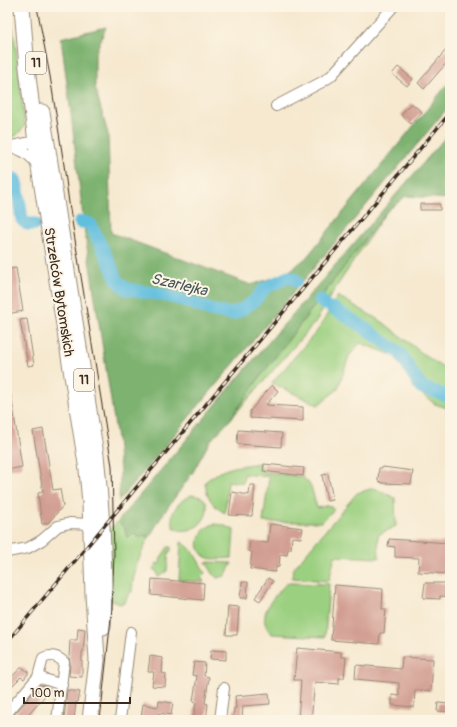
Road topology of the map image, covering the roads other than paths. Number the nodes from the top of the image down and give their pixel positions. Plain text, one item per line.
1 (393, 7) edge
2 (22, 10) edge
3 (276, 106) dead end
4 (38, 120) junction
5 (28, 140) junction
6 (8, 145) edge
7 (44, 163) junction
8 (91, 524) junction
9 (7, 552) edge
10 (131, 632) dead end
11 (97, 660) junction
12 (38, 677) junction
13 (62, 685) junction
14 (224, 688) dead end
15 (7, 713) edge
16 (57, 720) edge
17 (90, 720) edge
18 (120, 720) edge
19 (220, 720) edge

1 - 3 street
2 - 4 highway, Strzelców Bytomskich / 11
4 - 5 highway, Strzelców Bytomskich / 11
4 - 7 highway, Strzelców Bytomskich / 11
5 - 6 street
5 - 6 street
5 - 7 highway, Strzelców Bytomskich / 11
6 - 7 street
7 - 8 highway, Strzelców Bytomskich / 11
7 - 11 highway, 11
8 - 9 street
8 - 11 highway, Strzelców Bytomskich / 11
10 - 18 street
11 - 17 highway, Strzelców Bytomskich / 11
12 - 13 street
12 - 13 street
12 - 15 street
13 - 16 street
14 - 19 street

